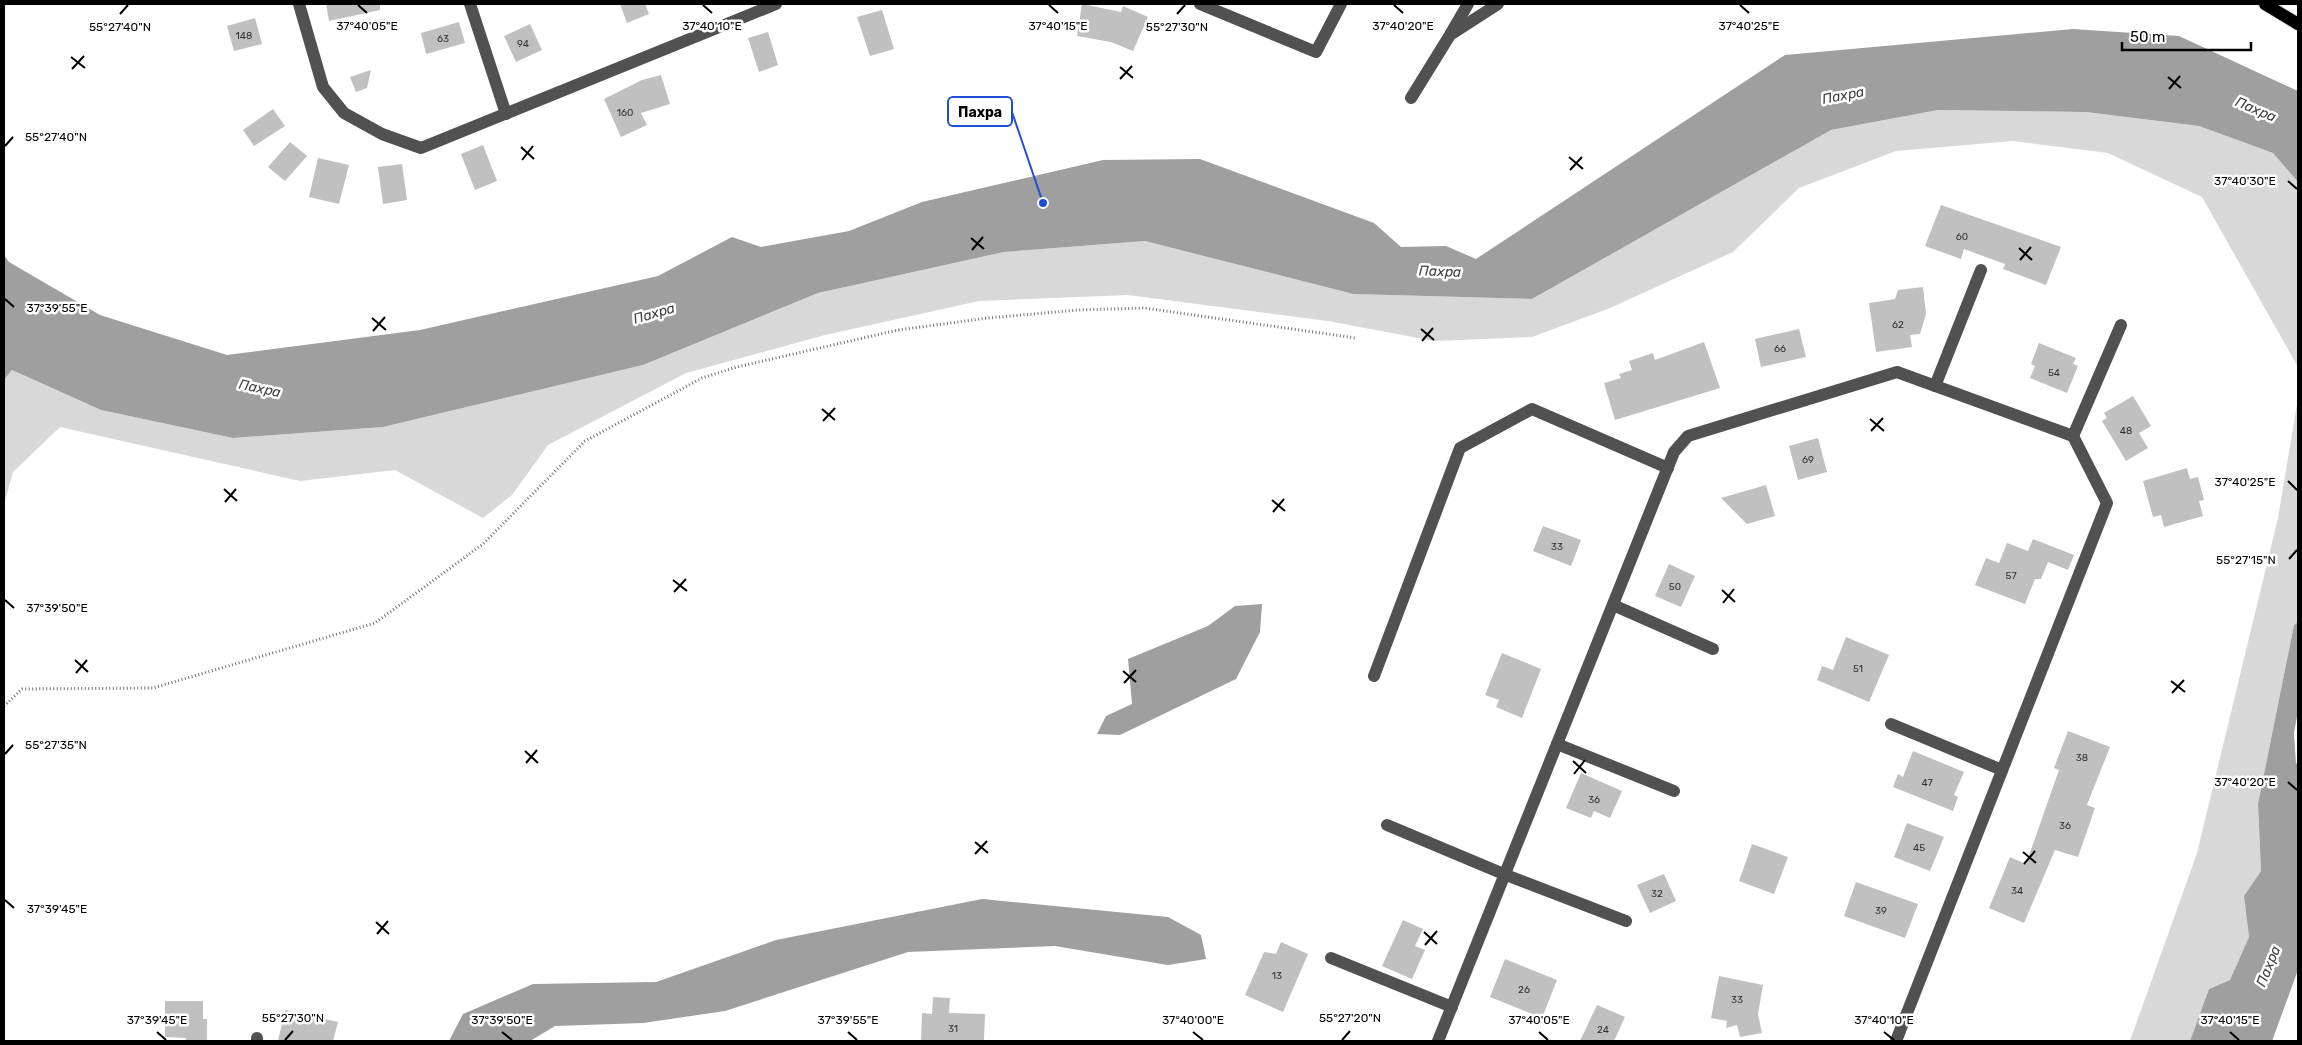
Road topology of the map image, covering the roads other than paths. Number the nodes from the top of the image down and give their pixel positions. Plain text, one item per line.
1 (299, 4) edge
2 (470, 4) edge
3 (776, 4) edge
4 (1200, 4) edge
5 (1341, 4) edge
6 (1468, 4) edge
7 (1498, 4) edge
8 (2265, 4) edge
9 (2298, 24) edge
10 (1450, 35) junction
11 (1411, 98) dead end
12 (506, 114) junction
13 (1981, 270) dead end
14 (2121, 325) dead end
15 (1935, 386) junction
16 (2072, 436) junction
17 (1668, 468) junction
18 (1612, 605) junction
19 (1713, 649) dead end
20 (1374, 676) dead end
21 (1891, 724) dead end
22 (1557, 744) junction
23 (2002, 770) junction
24 (1674, 791) dead end
25 (1387, 825) dead end
26 (1506, 875) junction
27 (1626, 922) dead end
28 (1331, 958) dead end
29 (1452, 1007) junction
30 (1438, 1041) edge
31 (1896, 1041) edge

1 - 12 street
2 - 12 street
3 - 12 street
4 - 5 street
6 - 10 street
7 - 10 street
8 - 9 main road
10 - 11 street
13 - 15 street
14 - 16 street
15 - 16 street
15 - 17 street
16 - 23 street
17 - 18 street
17 - 20 street
18 - 19 street
18 - 22 street
21 - 23 street
22 - 24 street
22 - 26 street
23 - 31 street
25 - 26 street
26 - 27 street
26 - 29 street
28 - 29 street
29 - 30 street

